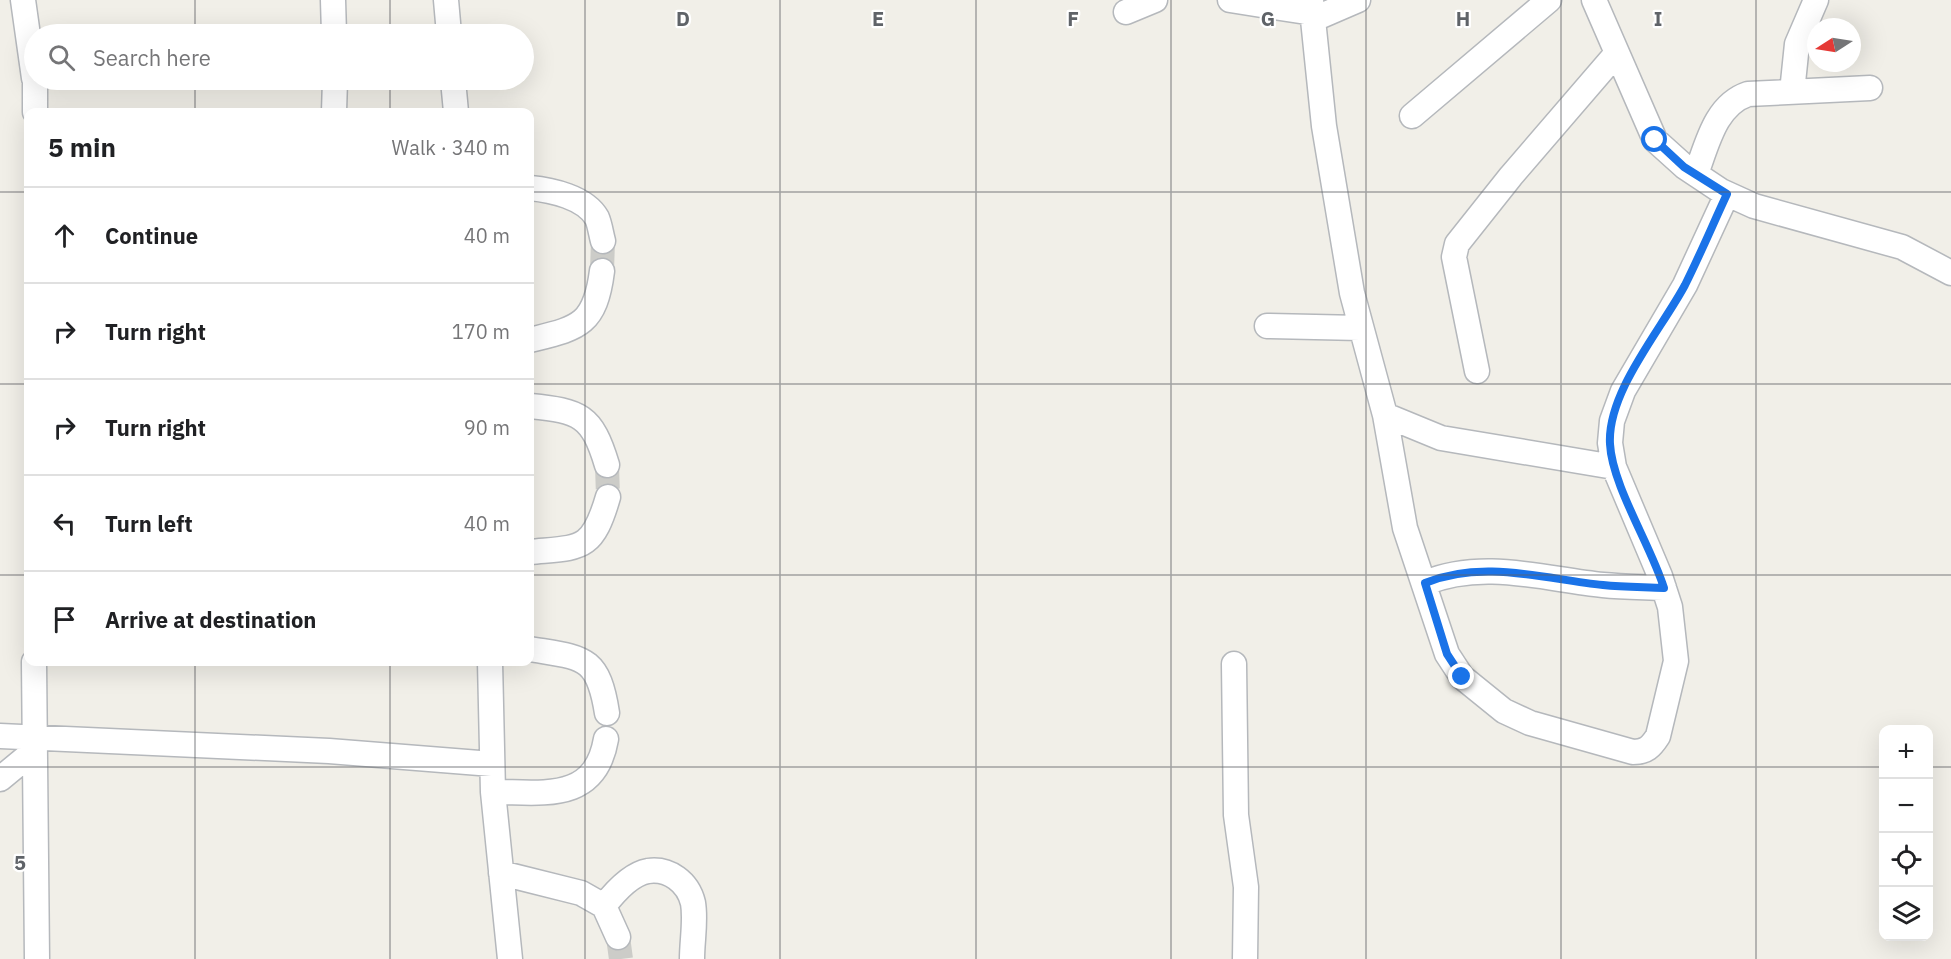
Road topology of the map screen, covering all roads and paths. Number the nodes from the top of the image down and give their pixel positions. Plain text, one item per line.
1 (23, 0) edge
2 (333, 0) edge
3 (446, 0) edge
4 (1155, 0) edge
5 (1230, 0) edge
6 (1358, 0) edge
7 (1549, 0) edge
8 (1594, 0) edge
9 (1816, 0) edge
10 (1313, 11) edge
11 (1126, 12) dead end
12 (27, 24) edge
13 (334, 24) edge
14 (448, 24) edge
15 (1616, 54) junction
16 (1870, 88) dead end
17 (35, 90) edge
18 (335, 90) edge
19 (454, 90) edge
20 (1792, 92) junction
21 (35, 108) edge
22 (334, 108) edge
23 (456, 108) edge
24 (1412, 116) dead end
25 (1696, 174) junction
26 (534, 189) edge
27 (1727, 194) junction
28 (603, 241) tunnel mouth
29 (603, 271) tunnel mouth
30 (1951, 273) edge
31 (1267, 327) dead end
32 (1360, 328) junction
33 (534, 339) edge
34 (1477, 372) dead end
35 (534, 407) edge
36 (1385, 416) junction
37 (607, 465) tunnel mouth
38 (1614, 467) junction
39 (608, 497) tunnel mouth
40 (534, 552) edge
41 (1425, 583) junction
42 (1664, 588) junction
43 (534, 650) edge
44 (1234, 664) dead end
45 (34, 666) edge
46 (490, 666) edge
47 (607, 713) dead end
48 (0, 736) edge
49 (606, 739) dead end
50 (34, 744) junction
51 (492, 764) junction
52 (0, 779) edge
53 (493, 792) junction
54 (501, 873) junction
55 (604, 906) junction
56 (618, 937) tunnel mouth
57 (37, 959) edge
58 (510, 959) edge
59 (692, 959) edge
60 (1245, 959) edge

1 - 12 street
2 - 13 street
3 - 14 street
4 - 11 street
5 - 10 street
6 - 10 street
7 - 24 street
8 - 15 street
9 - 20 street
10 - 32 street
15 - 25 street
15 - 34 street
16 - 20 street
17 - 21 street
18 - 22 street
19 - 23 street
20 - 25 street
25 - 27 street
26 - 28 street
27 - 30 street
27 - 38 street
29 - 33 street
31 - 32 street
32 - 36 street
35 - 37 street
36 - 38 street
36 - 41 street
38 - 42 street
39 - 40 street
41 - 42 street
41 - 42 street
43 - 47 street
44 - 60 street
45 - 50 street
46 - 51 street
48 - 50 street
49 - 53 street
50 - 51 street
50 - 52 street
50 - 57 street
51 - 53 street
53 - 54 street
54 - 55 street
54 - 58 street
55 - 56 street
55 - 59 street

